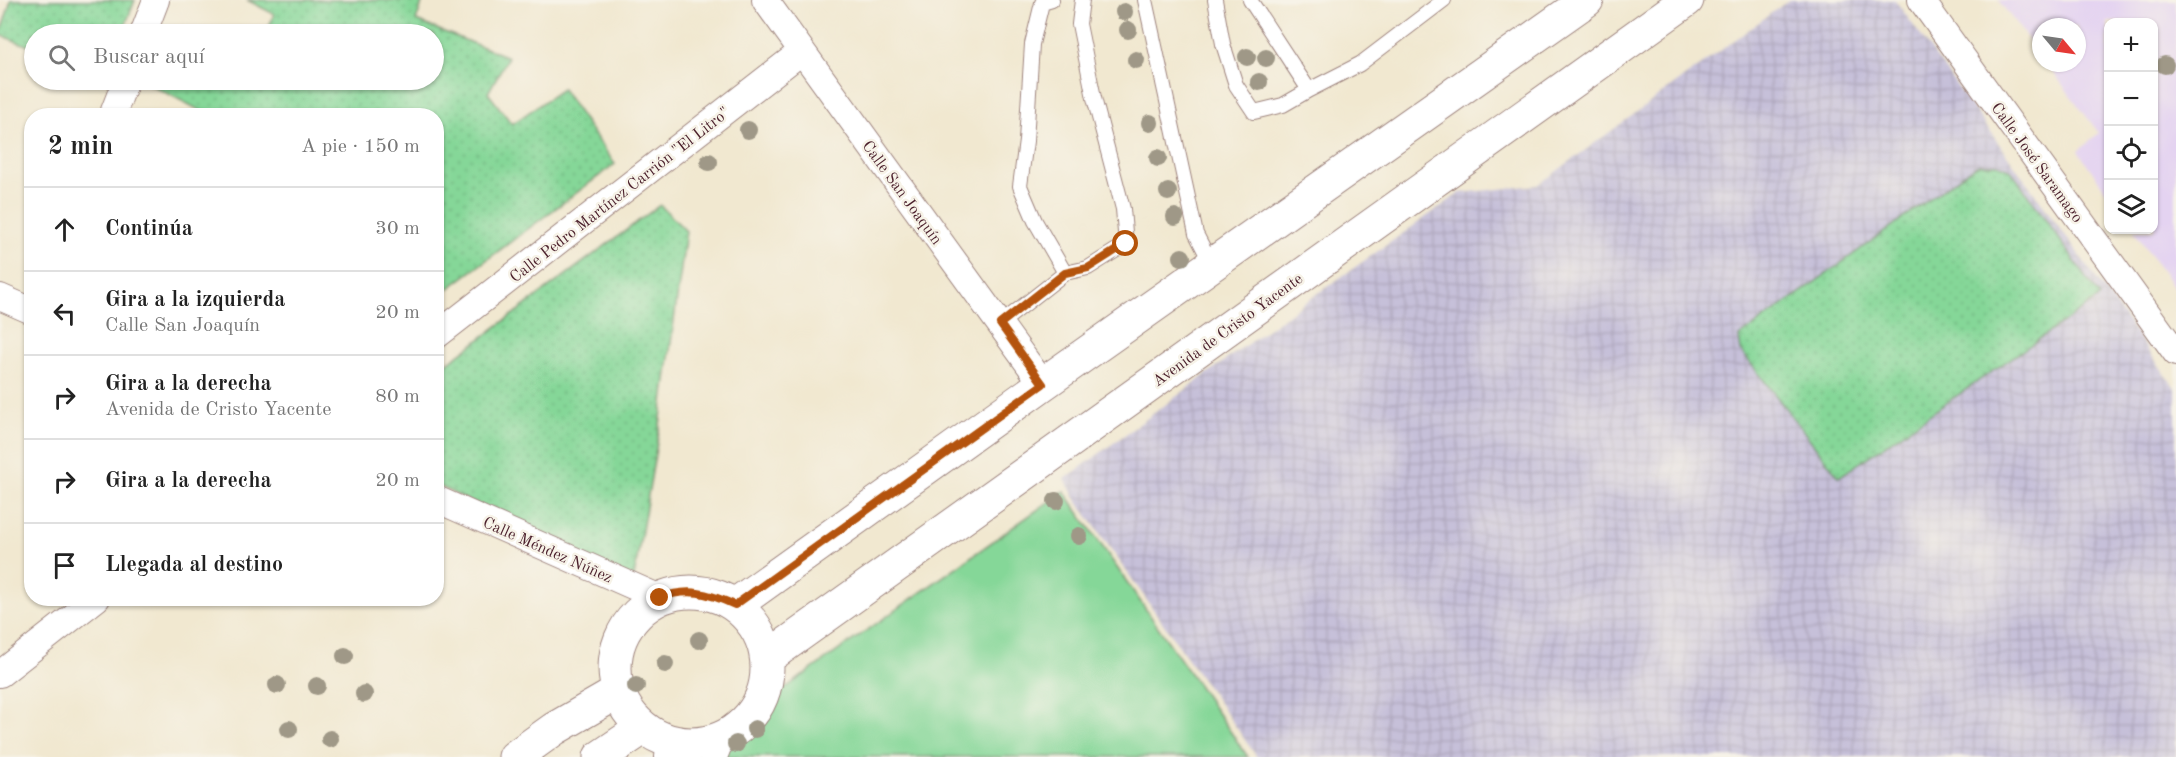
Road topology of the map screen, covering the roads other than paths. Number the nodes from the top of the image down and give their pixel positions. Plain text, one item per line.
1 (156, 0) edge
2 (765, 0) edge
3 (1052, 0) edge
4 (1082, 0) edge
5 (1145, 0) edge
6 (1215, 0) edge
7 (1250, 0) edge
8 (1444, 0) edge
9 (1587, 0) edge
10 (1687, 0) edge
11 (1921, 0) edge
12 (147, 24) edge
13 (801, 52) junction
14 (122, 90) edge
15 (1309, 90) junction
16 (115, 108) edge
17 (1212, 265) junction
18 (1065, 273) junction
19 (0, 297) edge
20 (24, 308) edge
21 (1000, 324) junction
22 (444, 330) edge
23 (2176, 353) edge
24 (1043, 384) junction
25 (444, 504) edge
26 (660, 598) junction
27 (735, 605) junction
28 (87, 606) edge
29 (767, 658) junction
30 (0, 674) edge
31 (618, 692) junction
32 (661, 743) edge
33 (717, 748) edge
34 (515, 757) edge
35 (600, 757) edge

1 - 12 street
2 - 13 street, Calle San Joaquín
3 - 18 lane
4 - 18 lane
5 - 17 lane
6 - 15 lane
7 - 15 lane
8 - 15 lane
9 - 17 main road
10 - 29 main road, Avenida de Cristo Yacente
11 - 23 street, Calle José Saramago
13 - 21 street, Calle San Joaquín
13 - 22 street, Calle Pedro Martínez Carrión "El Litro"
14 - 16 street
17 - 24 main road
18 - 21 lane
19 - 20 street
21 - 24 street, Calle San Joaquín
24 - 27 main road
25 - 26 street, Calle Méndez Núñez
26 - 27 main road
26 - 31 main road
27 - 29 main road
28 - 30 street
29 - 33 main road
31 - 32 main road
31 - 34 main road
32 - 33 main road
32 - 35 main road

